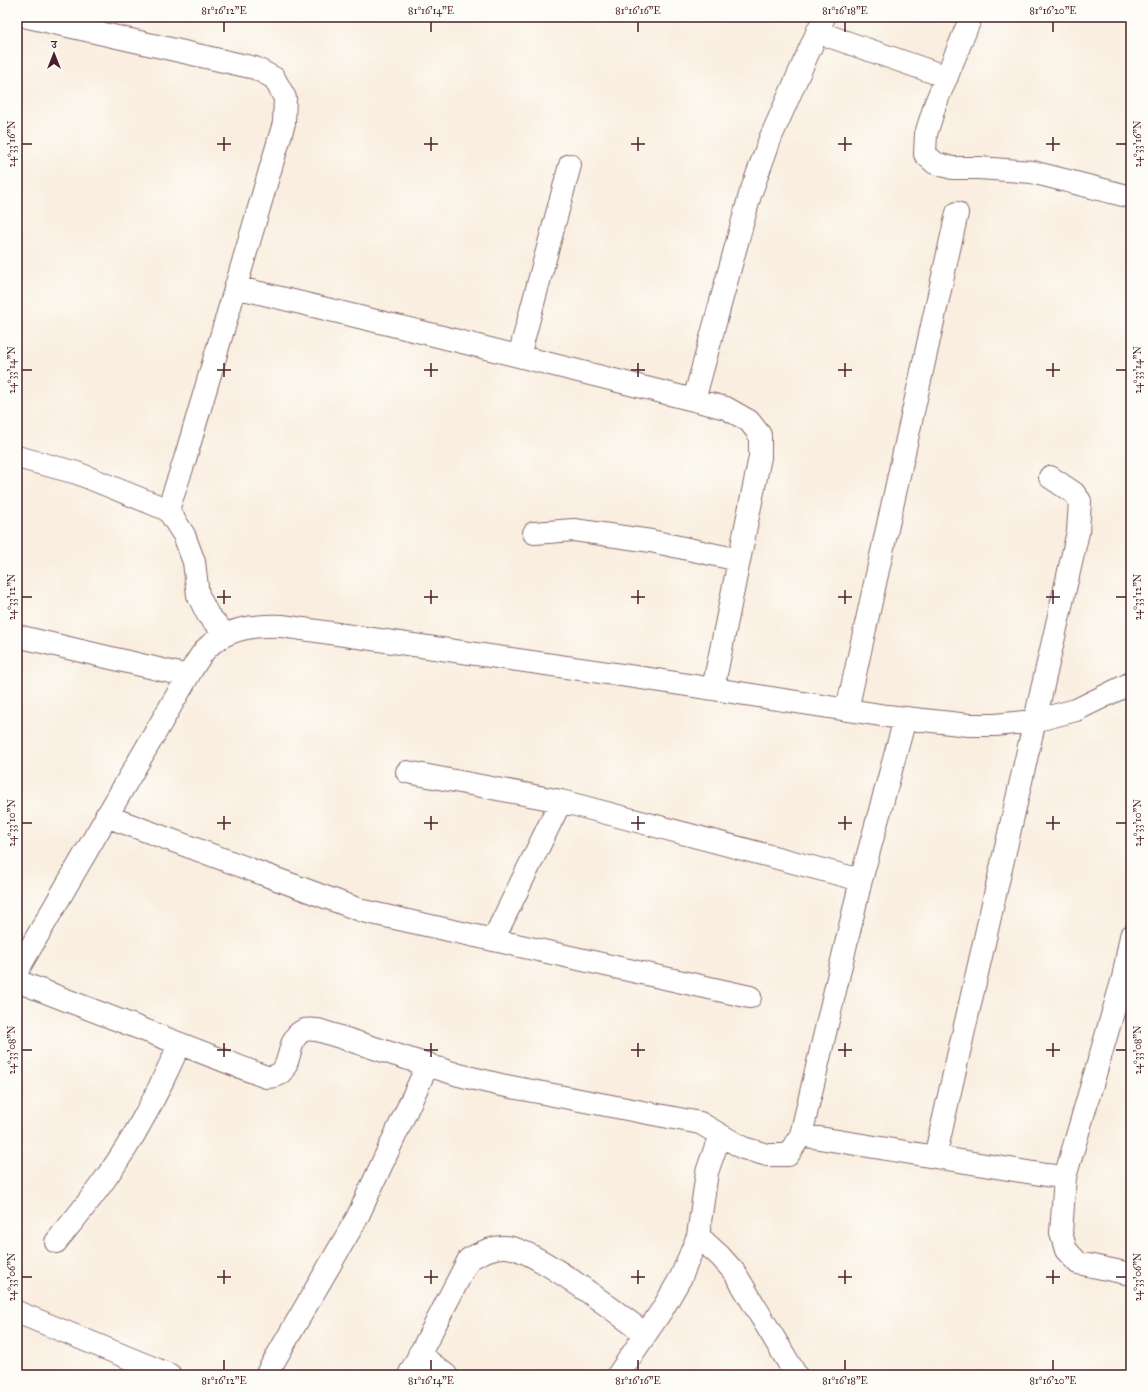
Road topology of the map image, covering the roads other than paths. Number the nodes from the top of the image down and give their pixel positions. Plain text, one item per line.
1 (28, 17) edge
2 (971, 17) edge
3 (821, 25) edge
4 (947, 77) junction
5 (570, 165) dead end
6 (1131, 196) edge
7 (957, 213) dead end
8 (236, 287) junction
9 (519, 356) junction
10 (694, 400) junction
11 (17, 457) edge
12 (1050, 477) dead end
13 (168, 510) junction
14 (534, 532) dead end
15 (739, 560) junction
16 (225, 634) junction
17 (17, 636) edge
18 (188, 676) junction
19 (1131, 683) edge
20 (713, 689) junction
21 (847, 710) junction
22 (905, 718) junction
23 (1034, 721) junction
24 (407, 772) dead end
25 (561, 801) junction
26 (106, 816) junction
27 (861, 880) junction
28 (1131, 936) edge
29 (493, 940) junction
30 (17, 971) edge
31 (17, 981) edge
32 (750, 997) dead end
33 (180, 1044) junction
34 (428, 1064) junction
35 (720, 1134) junction
36 (801, 1135) junction
37 (935, 1157) junction
38 (1065, 1177) junction
39 (698, 1236) junction
40 (56, 1242) dead end
41 (1131, 1274) edge
42 (17, 1312) edge
43 (646, 1334) junction
44 (419, 1354) junction
45 (170, 1375) edge
46 (266, 1375) edge
47 (409, 1375) edge
48 (446, 1375) edge
49 (618, 1375) edge
50 (796, 1375) edge

1 - 8 street
2 - 4 street
3 - 4 street
3 - 10 street
4 - 6 street
5 - 9 street
7 - 21 street
8 - 9 street
8 - 13 street
9 - 10 street
10 - 15 street
11 - 13 street
12 - 23 street
13 - 16 street
14 - 15 street
15 - 20 street
16 - 18 street
16 - 20 street
17 - 18 street
18 - 26 street
19 - 23 street
20 - 21 street
21 - 22 street
22 - 23 street
22 - 27 street
23 - 37 street
24 - 25 street
25 - 27 street
25 - 29 street
26 - 29 street
26 - 30 street
27 - 36 street
28 - 38 street
29 - 32 street
31 - 33 street
33 - 34 street
33 - 40 street
34 - 35 street
34 - 46 street
35 - 36 street
35 - 39 street
36 - 37 street
37 - 38 street
38 - 41 street
39 - 43 street
39 - 50 street
42 - 45 street
43 - 44 street
43 - 49 street
44 - 47 street
44 - 48 street

